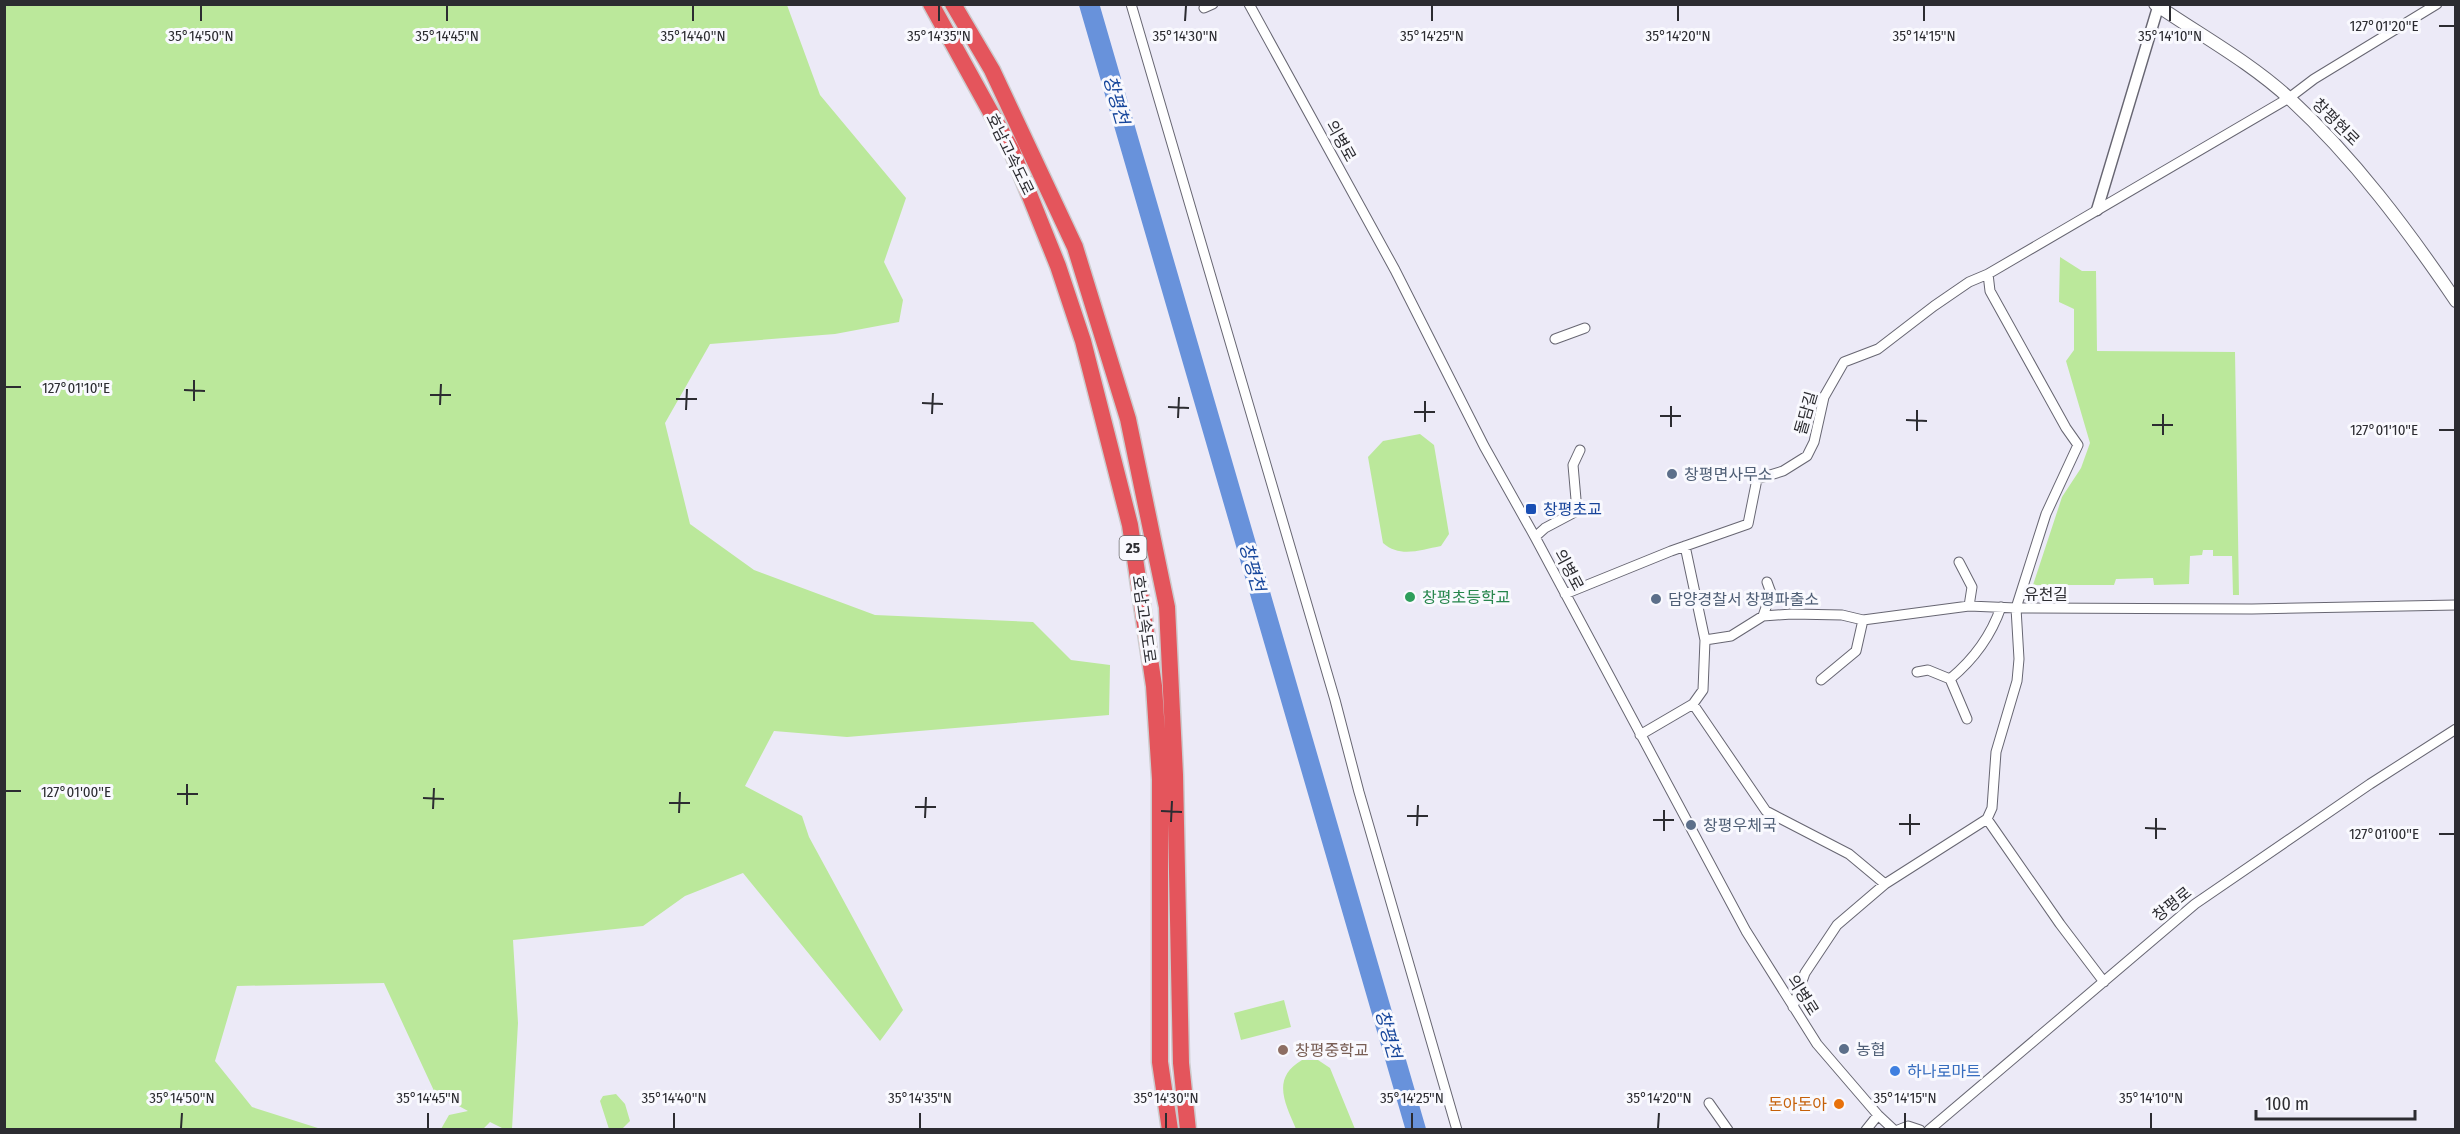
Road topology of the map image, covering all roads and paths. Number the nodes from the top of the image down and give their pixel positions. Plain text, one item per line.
1 (931, 4) edge
2 (953, 4) edge
3 (1131, 4) edge
4 (1249, 4) edge
5 (2437, 4) edge
6 (2157, 5) edge
7 (2289, 98) junction
8 (2097, 210) junction
9 (1988, 274) junction
10 (2456, 301) edge
11 (1585, 328) dead end
12 (1556, 339) dead end
13 (1580, 450) dead end
14 (1535, 537) junction
15 (1685, 546) junction
16 (1959, 562) dead end
17 (1767, 582) dead end
18 (1565, 594) junction
19 (2456, 605) edge
20 (1969, 606) junction
21 (2001, 608) junction
22 (2016, 608) junction
23 (1763, 616) junction
24 (1863, 620) junction
25 (1705, 640) junction
26 (1917, 672) dead end
27 (1950, 679) junction
28 (1821, 680) dead end
29 (1693, 704) junction
30 (1967, 719) dead end
31 (2456, 729) edge
32 (1640, 735) junction
33 (1987, 819) junction
34 (1885, 884) junction
35 (2104, 982) junction
36 (1793, 1007) junction
37 (1709, 1103) dead end
38 (1878, 1115) junction
39 (1170, 1130) edge
40 (1188, 1130) edge
41 (1457, 1130) edge
42 (1728, 1130) edge
43 (1866, 1130) edge
44 (1894, 1130) edge
45 (1898, 1130) edge
46 (1920, 1130) edge
47 (1929, 1130) edge

1 - 39 highway, 호남고속도로 / 25
2 - 40 highway, 호남고속도로 / 25
3 - 41 street
4 - 14 street, 의병로
5 - 7 street
6 - 7 main road, 창평현로
6 - 8 street
7 - 8 street
7 - 10 main road, 창평현로
8 - 9 street
9 - 15 street, 돌담길
9 - 22 street
11 - 12 street
13 - 14 street
14 - 18 street, 의병로
15 - 18 street, 돌담길
15 - 25 street
16 - 20 street
17 - 23 street
18 - 32 street, 의병로
19 - 22 street, 유천길
20 - 21 street
20 - 24 street
21 - 22 street
21 - 27 street
22 - 33 street, 유천길
23 - 24 street
23 - 25 street
24 - 28 street
25 - 29 street
26 - 27 street
27 - 30 street
29 - 32 street
29 - 34 street
31 - 35 street, 창평로
32 - 36 street, 의병로
33 - 34 street
33 - 35 street
34 - 36 street
35 - 47 street, 창평로
36 - 38 street, 의병로
37 - 42 street
38 - 43 street
38 - 44 street, 의병로
45 - 46 street

